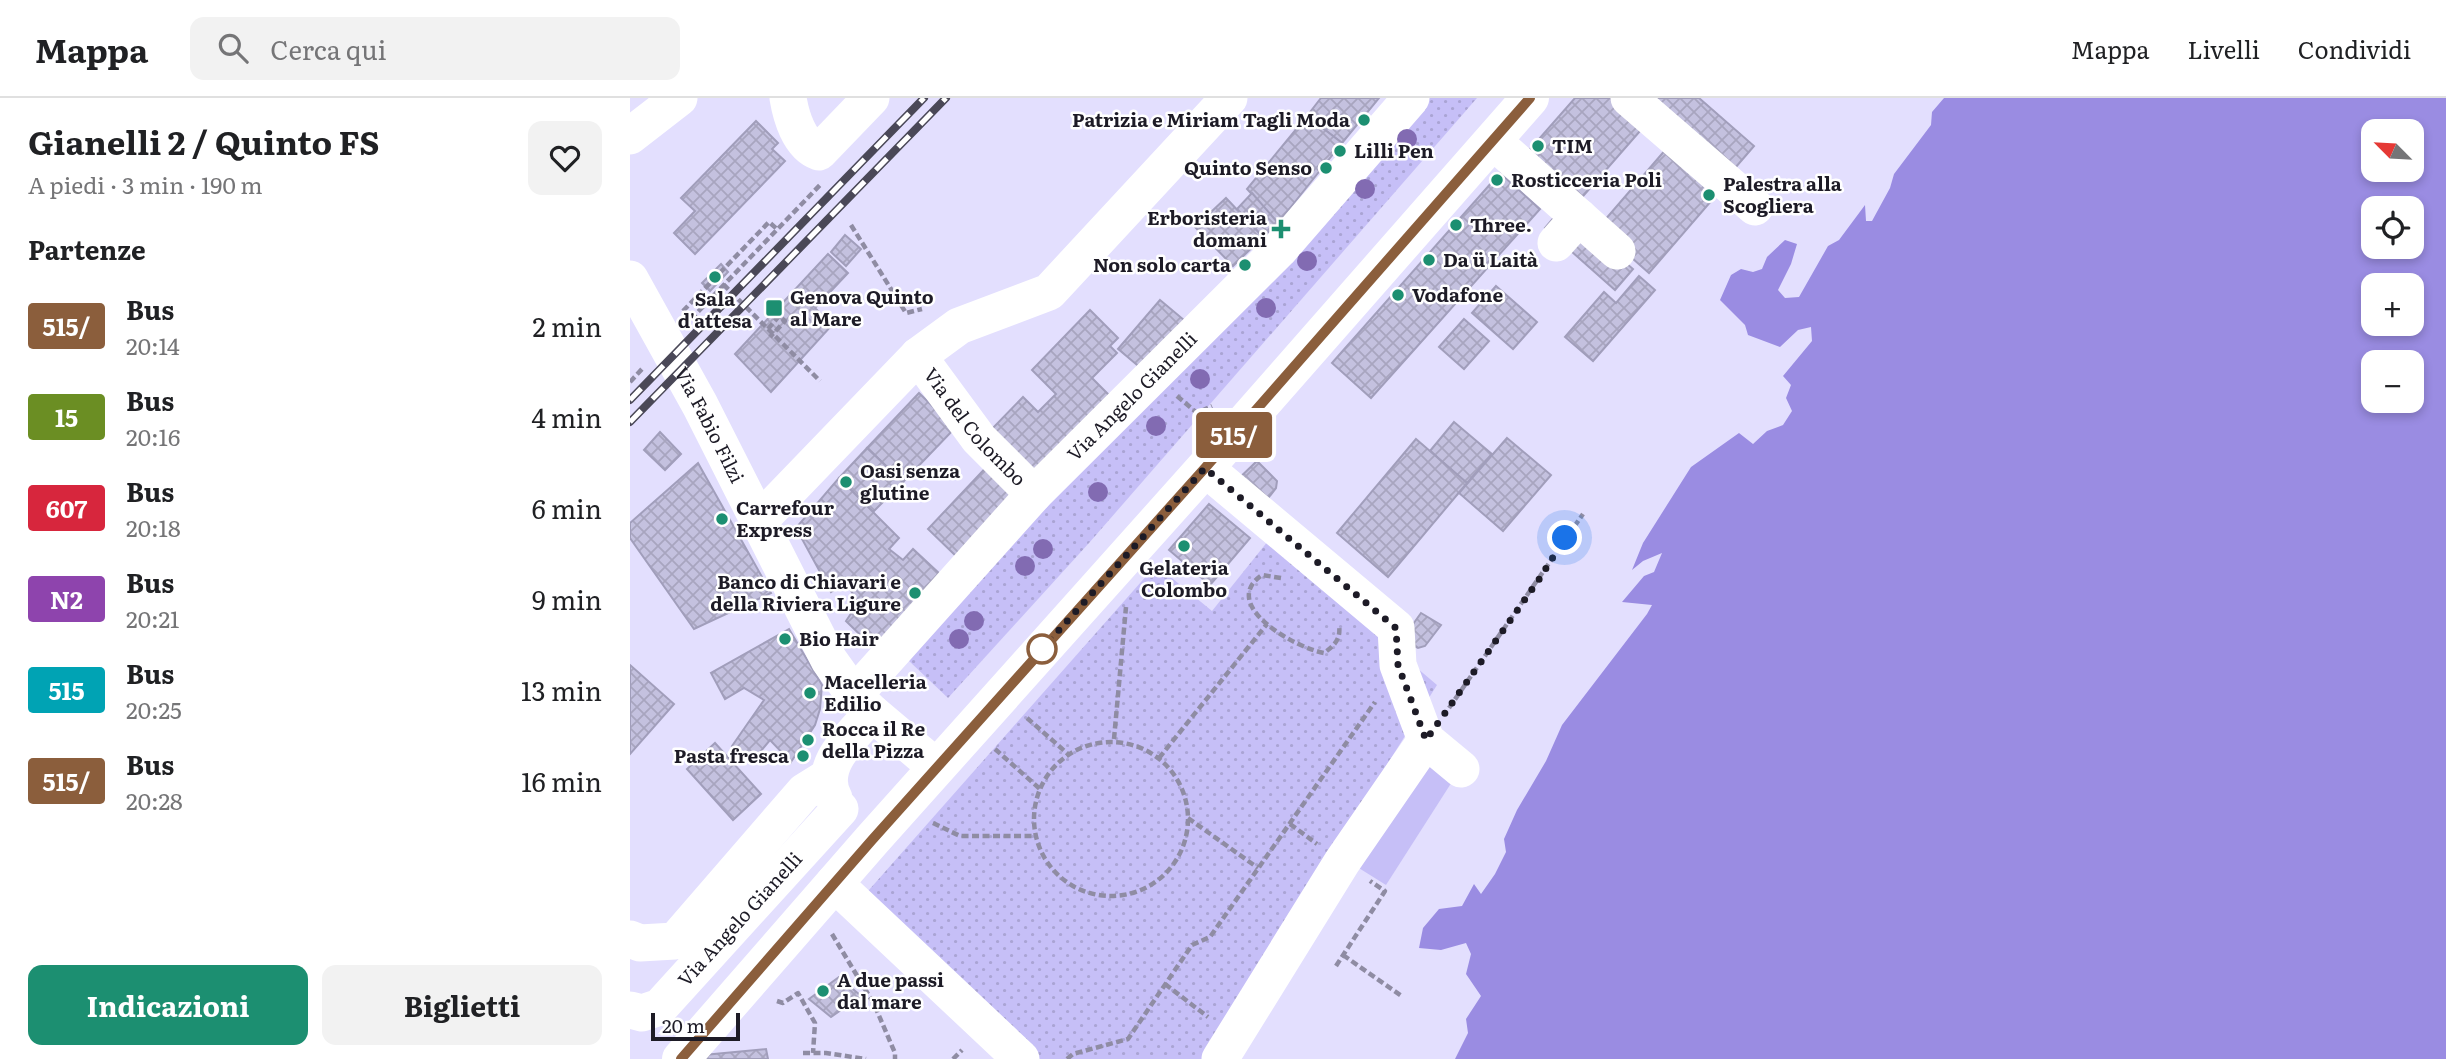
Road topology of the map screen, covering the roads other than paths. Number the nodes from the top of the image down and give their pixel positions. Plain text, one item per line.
1 (679, 98) edge
2 (788, 98) edge
3 (871, 98) edge
4 (1229, 98) edge
5 (1411, 98) edge
6 (1531, 98) edge
7 (1629, 98) edge
8 (630, 136) edge
9 (1493, 141) junction
10 (1755, 207) dead end
11 (1617, 251) dead end
12 (630, 279) edge
13 (918, 356) junction
14 (1205, 468) junction
15 (1034, 494) junction
16 (758, 522) junction
17 (863, 704) junction
18 (1426, 740) junction
19 (936, 767) junction
20 (1461, 769) dead end
21 (834, 793) junction
22 (872, 840) junction
23 (825, 905) junction
24 (630, 939) edge
25 (631, 1012) edge
26 (1227, 1048) edge
27 (686, 1056) edge
28 (1021, 1059) edge

1 - 8 street
2 - 3 street
4 - 13 street
5 - 15 street, Via Angelo Gianelli
6 - 9 main road
7 - 10 street
9 - 11 street
9 - 14 main road
12 - 16 street, Via Fabio Filzi
13 - 15 street, Via del Colombo
13 - 16 street
14 - 18 street
14 - 19 main road
15 - 17 street, Via Angelo Gianelli
16 - 17 street, Via Fabio Filzi
17 - 19 street, Via Fabio Filzi
17 - 21 street, Via Angelo Gianelli
18 - 20 street
18 - 26 street
19 - 22 main road
21 - 22 street
21 - 24 street
21 - 25 street, Via Angelo Gianelli
22 - 23 main road
23 - 27 main road
23 - 28 street

